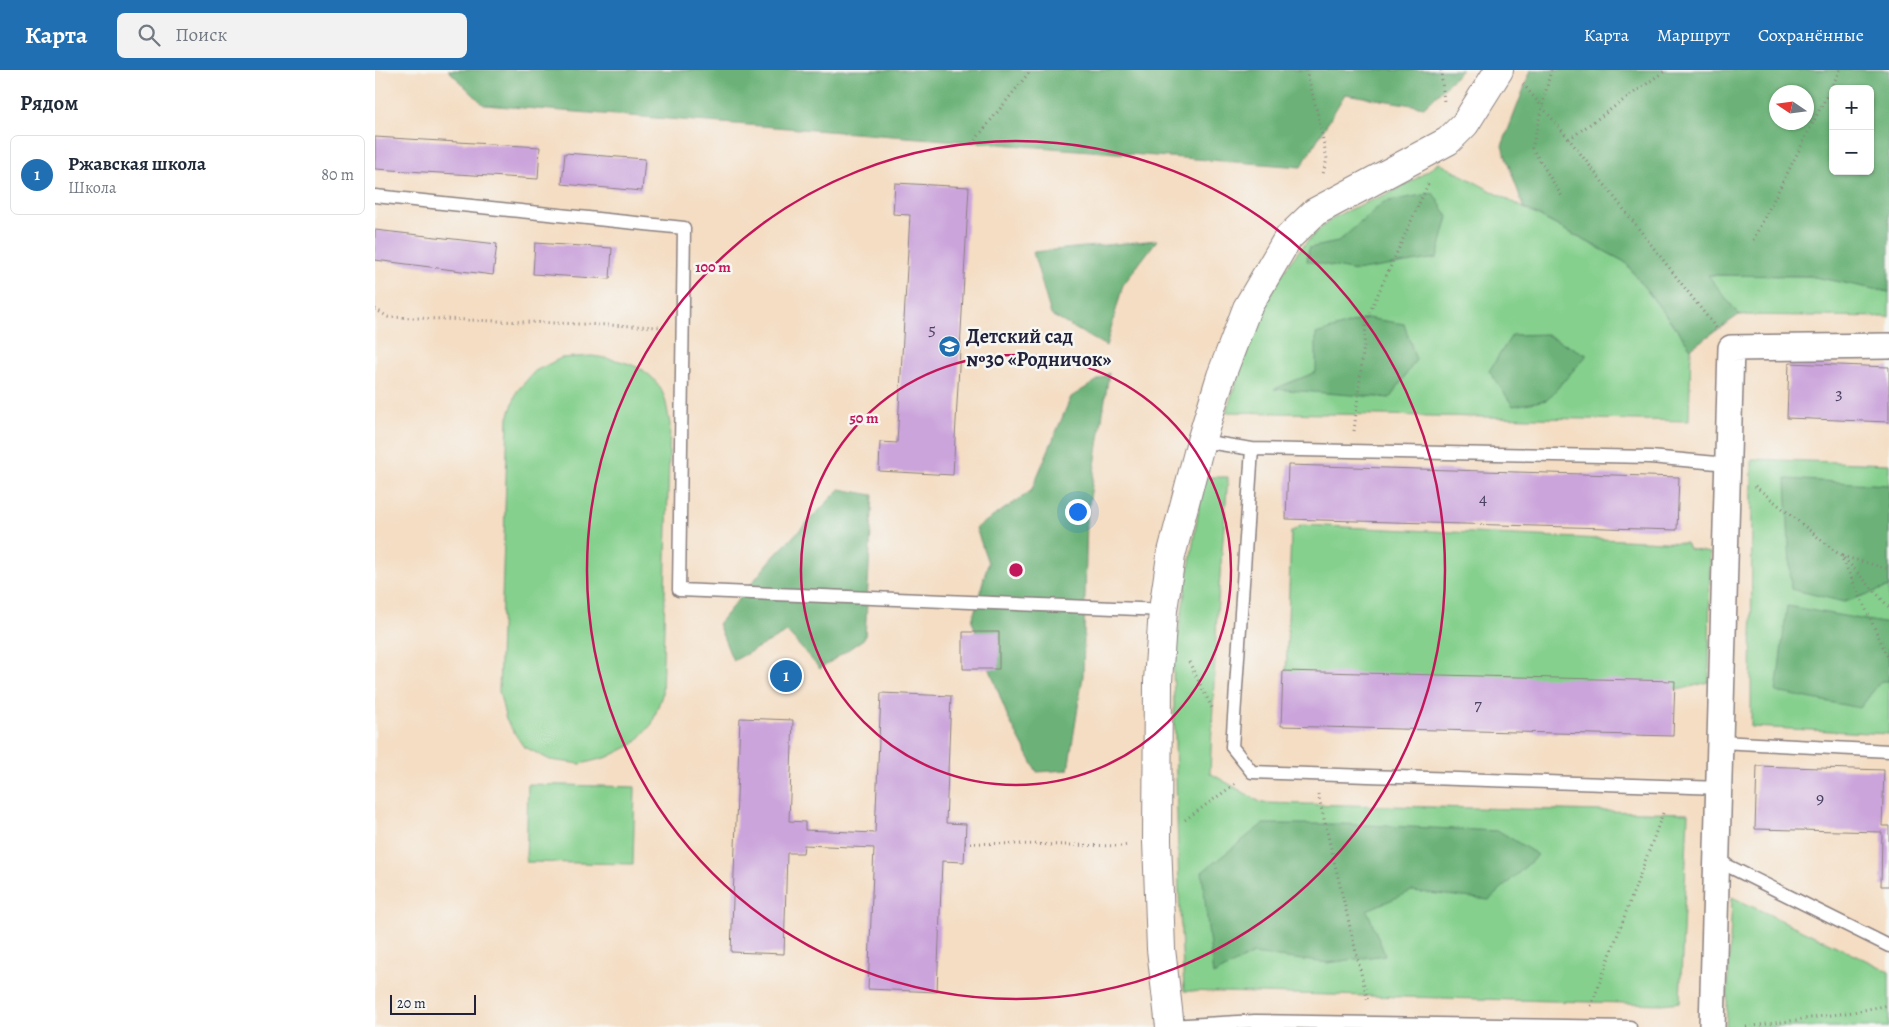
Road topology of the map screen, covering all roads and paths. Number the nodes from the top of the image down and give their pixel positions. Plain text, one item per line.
1 (1031, 70) edge
2 (1307, 70) edge
3 (1551, 70) edge
4 (1666, 70) edge
5 (1840, 70) edge
6 (1508, 74) edge
7 (1542, 107) junction
8 (1569, 139) junction
9 (1448, 141) junction
10 (972, 144) dead end
11 (375, 196) edge
12 (1563, 198) dead end
13 (1315, 212) junction
14 (1753, 240) dead end
15 (375, 310) edge
16 (682, 328) junction
17 (1889, 346) edge
18 (1731, 348) junction
19 (1201, 441) junction
20 (1252, 449) junction
21 (1351, 452) junction
22 (1728, 464) junction
23 (1841, 556) junction
24 (1889, 569) edge
25 (1889, 607) edge
26 (1163, 610) junction
27 (1889, 659) edge
28 (1189, 661) dead end
29 (1721, 742) junction
30 (1232, 747) junction
31 (1889, 751) edge
32 (1252, 772) junction
33 (1313, 774) junction
34 (1720, 788) junction
35 (1663, 812) dead end
36 (1157, 841) junction
37 (965, 843) dead end
38 (1718, 861) junction
39 (1889, 946) edge
40 (1889, 1005) edge
41 (1373, 1022) junction
42 (1584, 1026) edge
43 (1170, 1027) edge
44 (1630, 1027) edge
45 (1712, 1027) edge
46 (1746, 1027) edge

1 - 10 path
2 - 13 path
3 - 7 path
4 - 8 path
5 - 14 path
6 - 7 path
6 - 9 street
7 - 8 path
7 - 12 path
8 - 18 path
9 - 13 street
9 - 21 path
11 - 16 lane
13 - 19 street
15 - 16 path
16 - 26 lane
17 - 18 street
18 - 22 street
19 - 20 lane
19 - 26 street
20 - 21 lane
20 - 30 lane
21 - 22 lane
22 - 23 path
22 - 29 street
23 - 24 path
23 - 25 path
23 - 27 path
26 - 36 street
28 - 30 path
29 - 31 lane
29 - 34 street
30 - 32 lane
32 - 33 lane
32 - 36 path
33 - 34 lane
33 - 41 path
34 - 38 street
35 - 42 path
36 - 37 path
36 - 43 street
38 - 39 lane
38 - 45 street
40 - 46 path
41 - 42 lane
41 - 43 lane
42 - 44 lane

